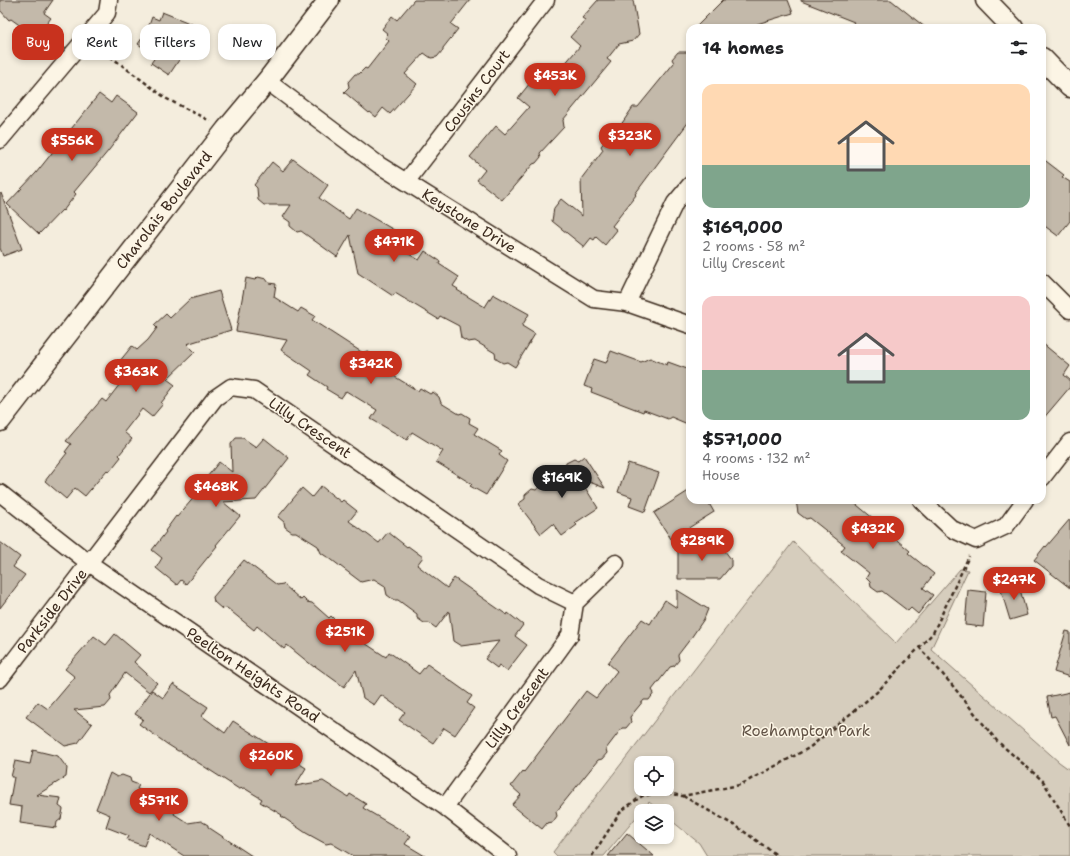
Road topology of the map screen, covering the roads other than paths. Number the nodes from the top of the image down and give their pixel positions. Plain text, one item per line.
1 (108, 0) edge
2 (329, 0) edge
3 (546, 0) edge
4 (986, 0) edge
5 (1009, 24) edge
6 (1046, 62) edge
7 (267, 81) junction
8 (1070, 87) edge
9 (0, 140) edge
10 (406, 182) junction
11 (686, 190) edge
12 (1046, 286) edge
13 (627, 303) junction
14 (1070, 310) edge
15 (686, 323) edge
16 (0, 421) edge
17 (1070, 442) edge
18 (1046, 473) edge
19 (0, 493) edge
20 (925, 504) edge
21 (1023, 504) edge
22 (90, 563) junction
23 (616, 563) dead end
24 (575, 603) junction
25 (0, 678) edge
26 (445, 807) junction
27 (508, 856) edge

1 - 9 street
2 - 7 street, Charolais Boulevard
3 - 10 street, Cousins Court
4 - 5 street
6 - 8 street
7 - 10 street, Keystone Drive
7 - 16 street, Charolais Boulevard
10 - 13 street, Keystone Drive
11 - 13 street
12 - 14 street
13 - 15 street, Keystone Drive
17 - 18 street
19 - 22 street, Peelton Heights Road
20 - 21 street
22 - 24 street, Lilly Crescent
22 - 25 street, Parkside Drive
22 - 26 street, Peelton Heights Road
23 - 24 street
24 - 26 street, Lilly Crescent
26 - 27 street, Peelton Heights Road

